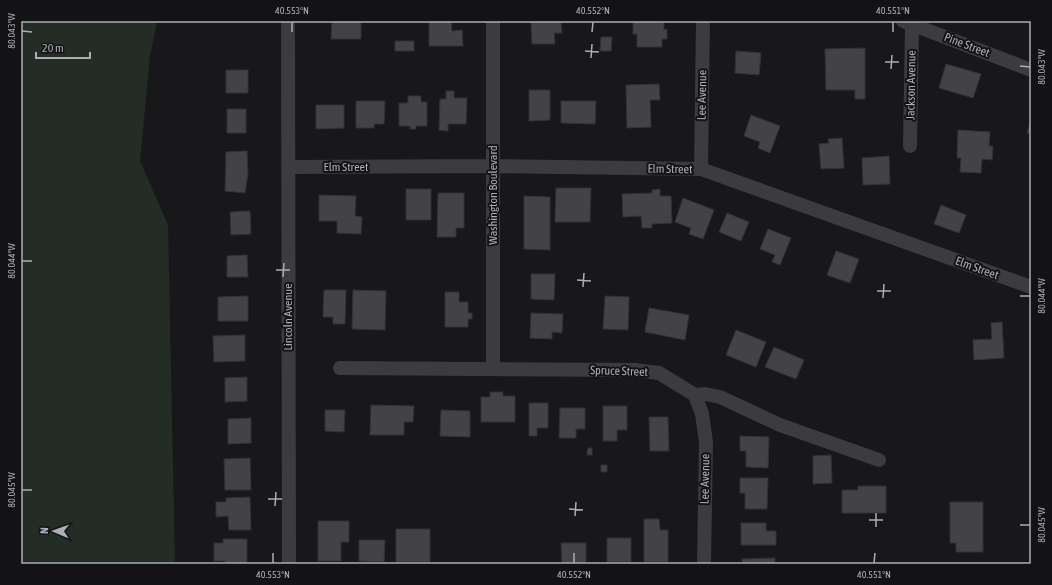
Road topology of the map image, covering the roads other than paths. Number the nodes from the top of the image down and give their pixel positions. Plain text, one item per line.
1 (288, 21) edge
2 (493, 21) edge
3 (703, 21) edge
4 (907, 23) edge
5 (1031, 70) edge
6 (910, 146) dead end
7 (493, 166) junction
8 (288, 167) junction
9 (701, 169) junction
10 (1031, 287) edge
11 (340, 368) dead end
12 (493, 369) junction
13 (695, 395) junction
14 (879, 460) dead end
15 (288, 564) edge
16 (704, 564) edge

1 - 8 street, Lincoln Avenue
2 - 7 street, Washington Boulevard
3 - 9 street, Lee Avenue
4 - 5 street, Pine Street
4 - 6 street, Jackson Avenue
7 - 8 street, Elm Street
7 - 9 street, Elm Street
7 - 12 street, Washington Boulevard
8 - 15 street, Lincoln Avenue
9 - 10 street, Elm Street
11 - 12 street, Spruce Street
12 - 13 street, Spruce Street
13 - 14 street, Spruce Street
13 - 16 street, Lee Avenue

